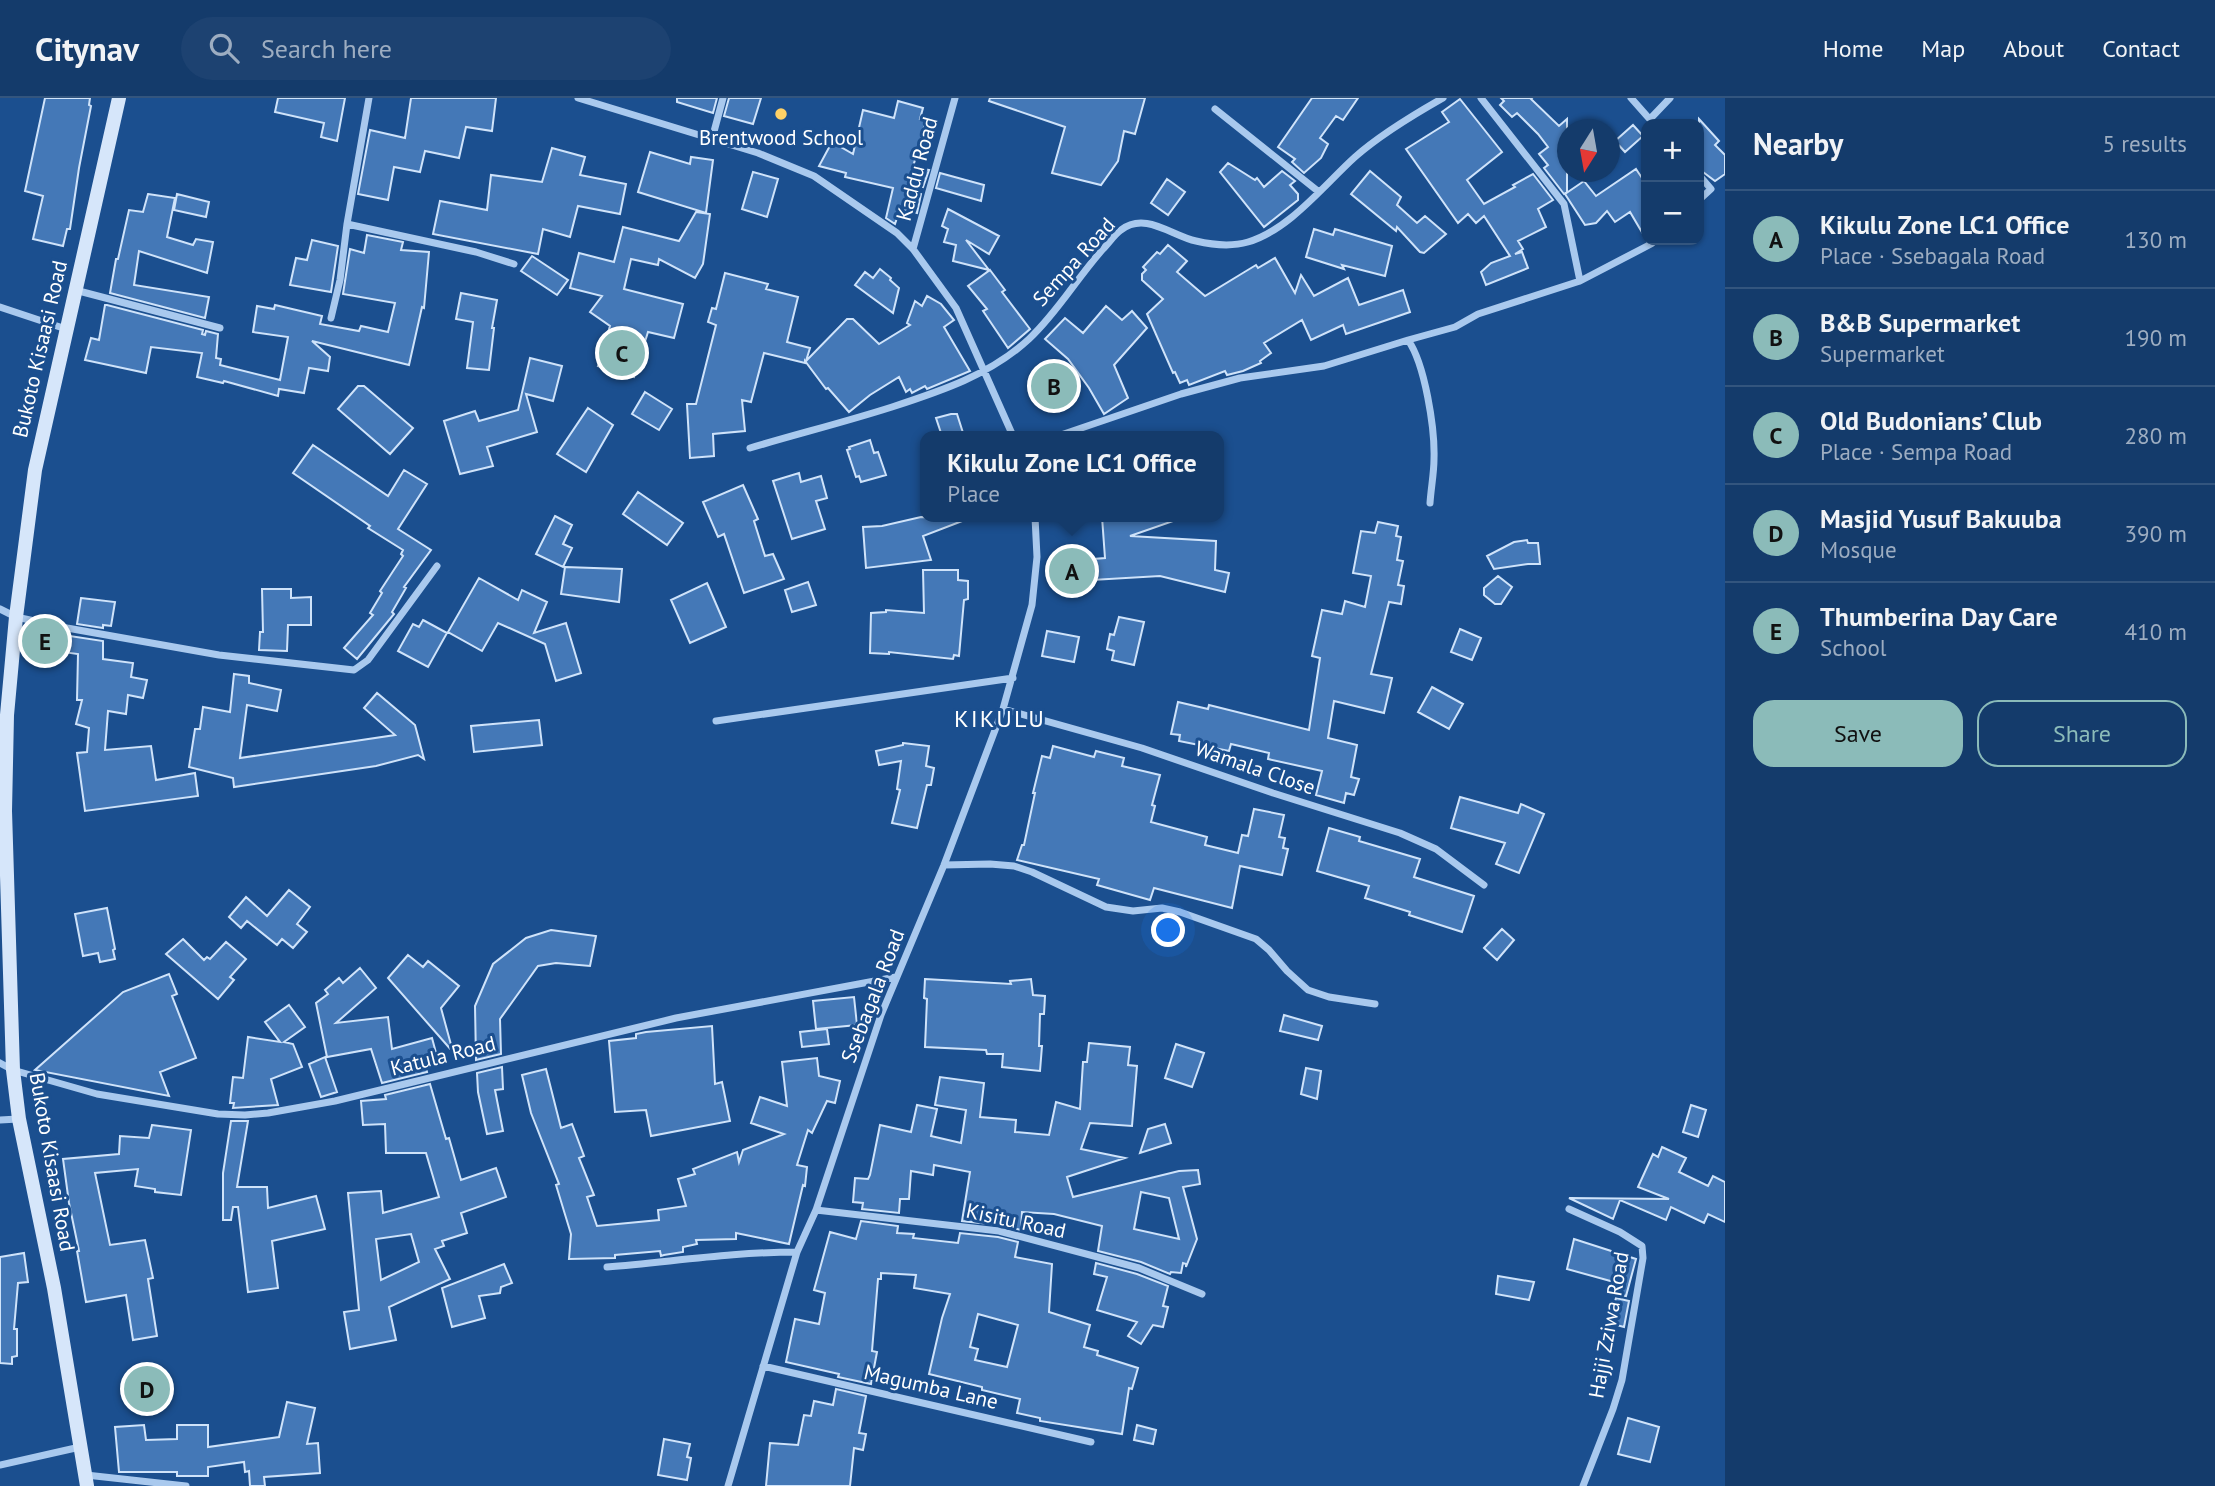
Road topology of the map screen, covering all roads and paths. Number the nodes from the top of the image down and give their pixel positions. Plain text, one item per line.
1 (119, 98) edge
2 (369, 98) edge
3 (578, 98) edge
4 (723, 98) edge
5 (955, 98) edge
6 (1443, 98) edge
7 (1481, 98) edge
8 (1631, 98) edge
9 (1671, 98) edge
10 (1215, 109) dead end
11 (1649, 119) edge
12 (1654, 119) edge
13 (712, 139) junction
14 (1704, 181) edge
15 (1319, 192) junction
16 (1704, 195) edge
17 (346, 224) junction
18 (1647, 245) edge
19 (913, 249) junction
20 (514, 264) dead end
21 (1580, 281) junction
22 (75, 290) junction
23 (0, 307) edge
24 (331, 318) dead end
25 (220, 328) dead end
26 (66, 329) junction
27 (1408, 340) junction
28 (984, 372) junction
29 (1011, 431) edge
30 (1073, 431) edge
31 (750, 448) dead end
32 (1430, 503) dead end
33 (1035, 522) edge
34 (437, 566) dead end
35 (0, 609) edge
36 (16, 617) junction
37 (1013, 678) junction
38 (4, 698) edge
39 (1003, 709) junction
40 (716, 721) dead end
41 (944, 866) junction
42 (1484, 885) dead end
43 (896, 977) junction
44 (1375, 1004) dead end
45 (7, 1067) edge
46 (19, 1119) junction
47 (0, 1120) edge
48 (1569, 1209) dead end
49 (816, 1210) junction
50 (797, 1252) junction
51 (607, 1267) dead end
52 (1202, 1294) dead end
53 (764, 1366) junction
54 (1091, 1442) dead end
55 (80, 1447) junction
56 (0, 1465) edge
57 (86, 1481) edge
58 (186, 1486) edge
59 (728, 1486) edge
60 (1583, 1486) edge

1 - 22 main road, Bukoto Kisaasi Road
2 - 17 street
3 - 13 street
4 - 13 street
5 - 19 street, Kaddu Road
6 - 15 street, Sempa Road
7 - 21 street
8 - 11 street
9 - 12 street
10 - 15 street
13 - 19 street
14 - 16 street
15 - 28 street, Sempa Road
17 - 20 street
17 - 24 street
18 - 21 street
19 - 28 street
21 - 27 street
22 - 25 street
22 - 26 main road, Bukoto Kisaasi Road
23 - 26 street
26 - 36 main road, Bukoto Kisaasi Road
27 - 30 street
27 - 32 street
28 - 29 street
28 - 31 street, Sempa Road
33 - 37 street, Ssebagala Road
34 - 36 street
35 - 36 street
36 - 38 main road, Bukoto Kisaasi Road
37 - 39 street, Ssebagala Road
37 - 40 street
38 - 45 main road, Bukoto Kisaasi Road
39 - 41 street, Ssebagala Road
39 - 42 street, Wamala Close
41 - 43 street, Ssebagala Road
41 - 44 street
43 - 45 street, Katula Road
43 - 49 street, Ssebagala Road
45 - 46 main road, Bukoto Kisaasi Road
46 - 47 street
46 - 55 main road, Bukoto Kisaasi Road
48 - 60 street, Hajji Zziwa Road
49 - 50 street, Ssebagala Road
49 - 52 street, Kisitu Road
50 - 51 street
50 - 53 street, Ssebagala Road
53 - 54 street, Magumba Lane
53 - 59 street, Ssebagala Road
55 - 56 street
55 - 57 main road, Bukoto Kisaasi Road
57 - 58 street

